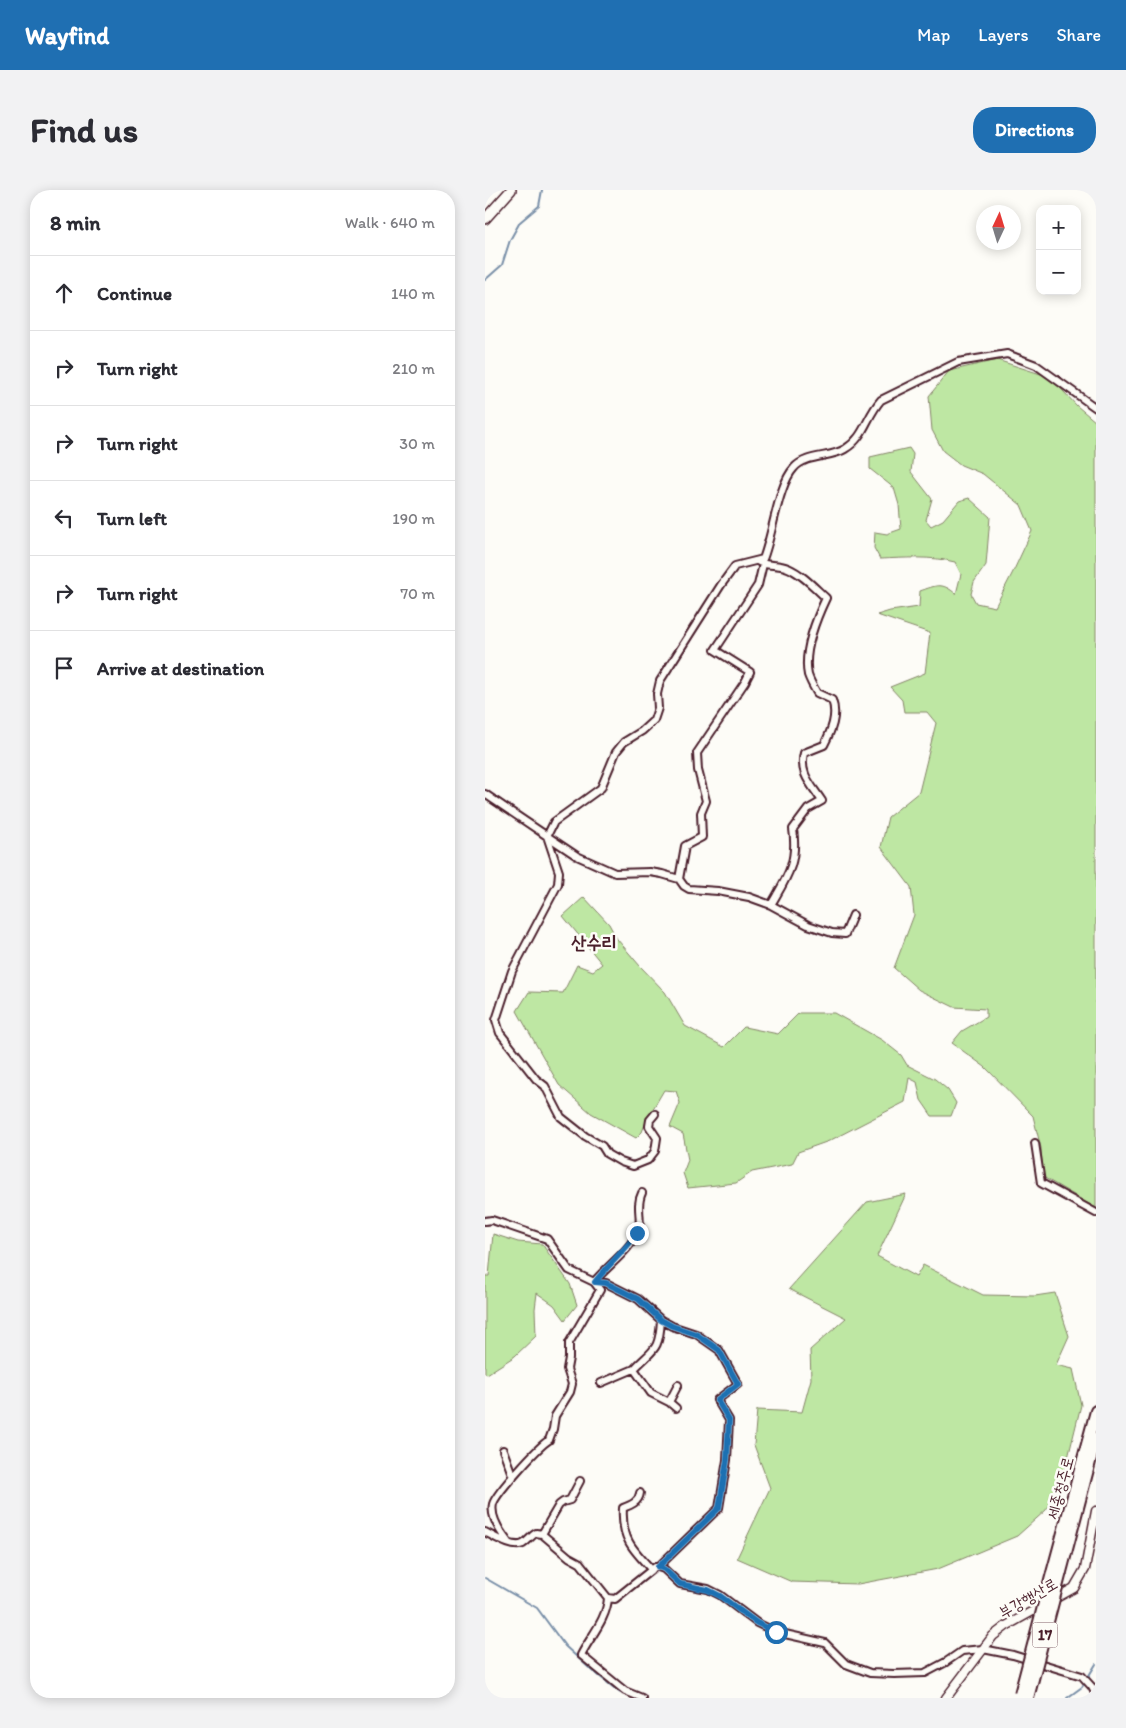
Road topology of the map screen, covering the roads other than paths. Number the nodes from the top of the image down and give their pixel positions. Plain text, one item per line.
1 (511, 190) edge
2 (485, 219) edge
3 (1096, 408) edge
4 (760, 563) junction
5 (485, 794) edge
6 (547, 836) junction
7 (679, 879) junction
8 (771, 905) junction
9 (853, 915) dead end
10 (655, 1114) dead end
11 (1035, 1143) dead end
12 (642, 1193) dead end
13 (1096, 1213) edge
14 (485, 1221) edge
15 (595, 1282) junction
16 (661, 1320) junction
17 (634, 1369) junction
18 (601, 1383) dead end
19 (678, 1385) dead end
20 (669, 1402) junction
21 (676, 1408) dead end
22 (1096, 1411) edge
23 (1096, 1439) edge
24 (503, 1450) dead end
25 (513, 1478) junction
26 (580, 1481) dead end
27 (640, 1493) dead end
28 (1096, 1511) edge
29 (1094, 1529) edge
30 (485, 1532) edge
31 (542, 1534) junction
32 (509, 1543) junction
33 (655, 1568) junction
34 (1057, 1572) junction
35 (608, 1598) junction
36 (983, 1649) junction
37 (1096, 1696) edge
38 (1024, 1697) edge
39 (642, 1698) edge
40 (946, 1698) edge

1 - 2 main road
3 - 4 street
4 - 6 street
4 - 7 street
4 - 8 street
5 - 6 street
6 - 7 street
6 - 10 street
7 - 8 street
8 - 9 street
11 - 13 street
12 - 15 street
14 - 15 street
15 - 16 street
15 - 25 street
16 - 17 street
16 - 33 street
17 - 18 street
17 - 20 street
19 - 20 street
20 - 21 street
22 - 34 highway, 세종청주로 / 17
23 - 34 highway, 세종청주로 / 17
24 - 25 street
25 - 32 street
26 - 31 street
27 - 33 street
28 - 29 street, 부강행산로
29 - 36 street, 부강행산로
30 - 32 street
31 - 32 street
31 - 35 street
33 - 35 street
33 - 36 street
34 - 38 highway, 17, bridge
35 - 39 street
36 - 37 street
36 - 40 street, 부강행산로

